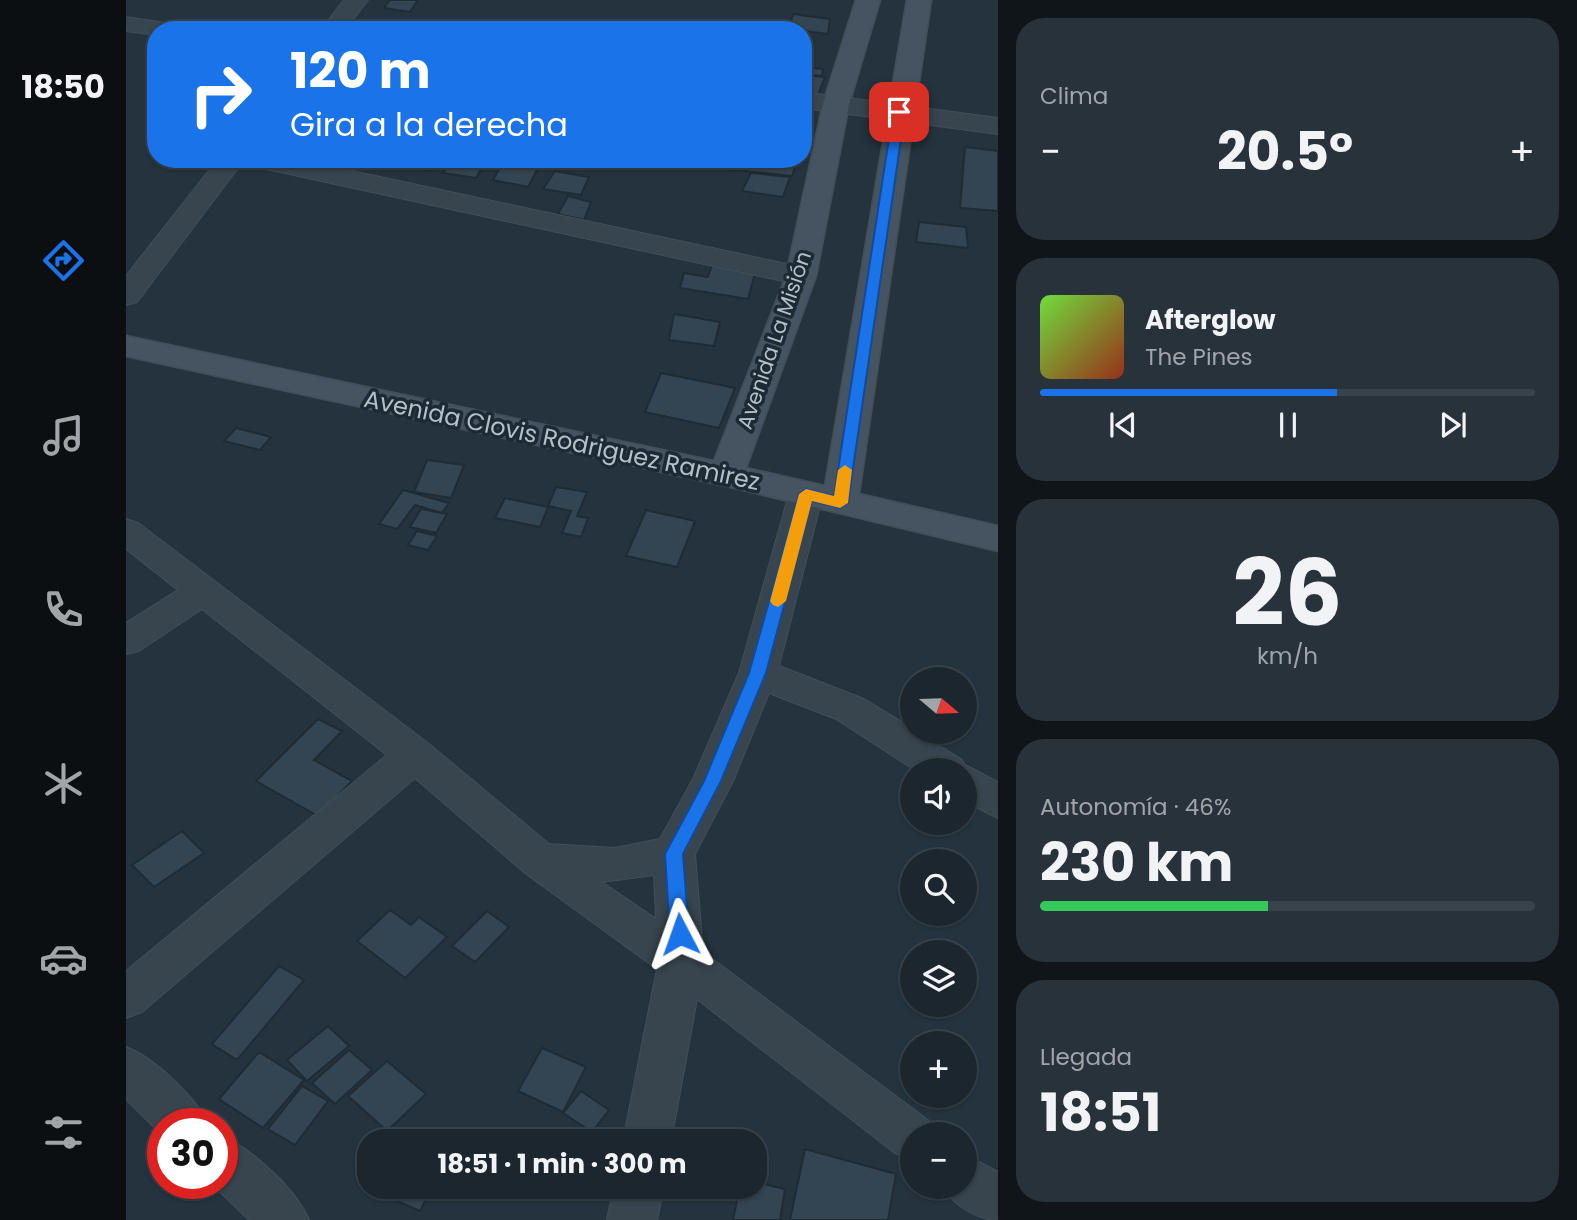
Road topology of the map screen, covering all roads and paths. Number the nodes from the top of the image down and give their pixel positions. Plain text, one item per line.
1 (356, 0) edge
2 (868, 0) edge
3 (919, 0) edge
4 (340, 21) edge
5 (126, 24) edge
6 (147, 27) edge
7 (812, 101) edge
8 (836, 104) junction
9 (899, 112) junction
10 (998, 126) edge
11 (225, 168) edge
12 (299, 168) edge
13 (800, 276) junction
14 (126, 296) edge
15 (126, 346) edge
16 (726, 475) junction
17 (823, 498) junction
18 (126, 531) edge
19 (998, 539) edge
20 (203, 592) junction
21 (126, 641) edge
22 (758, 673) junction
23 (415, 755) junction
24 (928, 758) edge
25 (977, 789) edge
26 (998, 802) edge
27 (674, 854) junction
28 (540, 862) junction
29 (681, 961) junction
30 (126, 998) edge
31 (126, 1068) edge
32 (167, 1108) edge
33 (900, 1128) edge
34 (649, 1129) edge
35 (238, 1175) edge
36 (977, 1187) edge
37 (636, 1199) edge
38 (998, 1202) edge
39 (284, 1220) edge
40 (632, 1220) edge

1 - 4 street
2 - 8 main road, Avenida La Misión
3 - 9 main road
5 - 6 street
7 - 8 street
8 - 9 street
8 - 13 main road, Avenida La Misión
9 - 10 street
9 - 17 main road
11 - 14 street
12 - 13 street
13 - 16 main road, Avenida La Misión
15 - 16 main road, Avenida Clovis Rodriguez Ramirez
16 - 17 main road, Avenida Clovis Rodriguez Ramirez
17 - 19 main road, Avenida Clovis Rodriguez Ramirez
17 - 22 street
18 - 20 street
20 - 21 street
20 - 23 street
22 - 24 street
22 - 27 street
23 - 28 street
23 - 30 street
25 - 26 street
27 - 28 street
27 - 29 street
28 - 29 street
29 - 33 street
29 - 34 street
31 - 32 street
35 - 39 street
36 - 38 street
37 - 40 street

